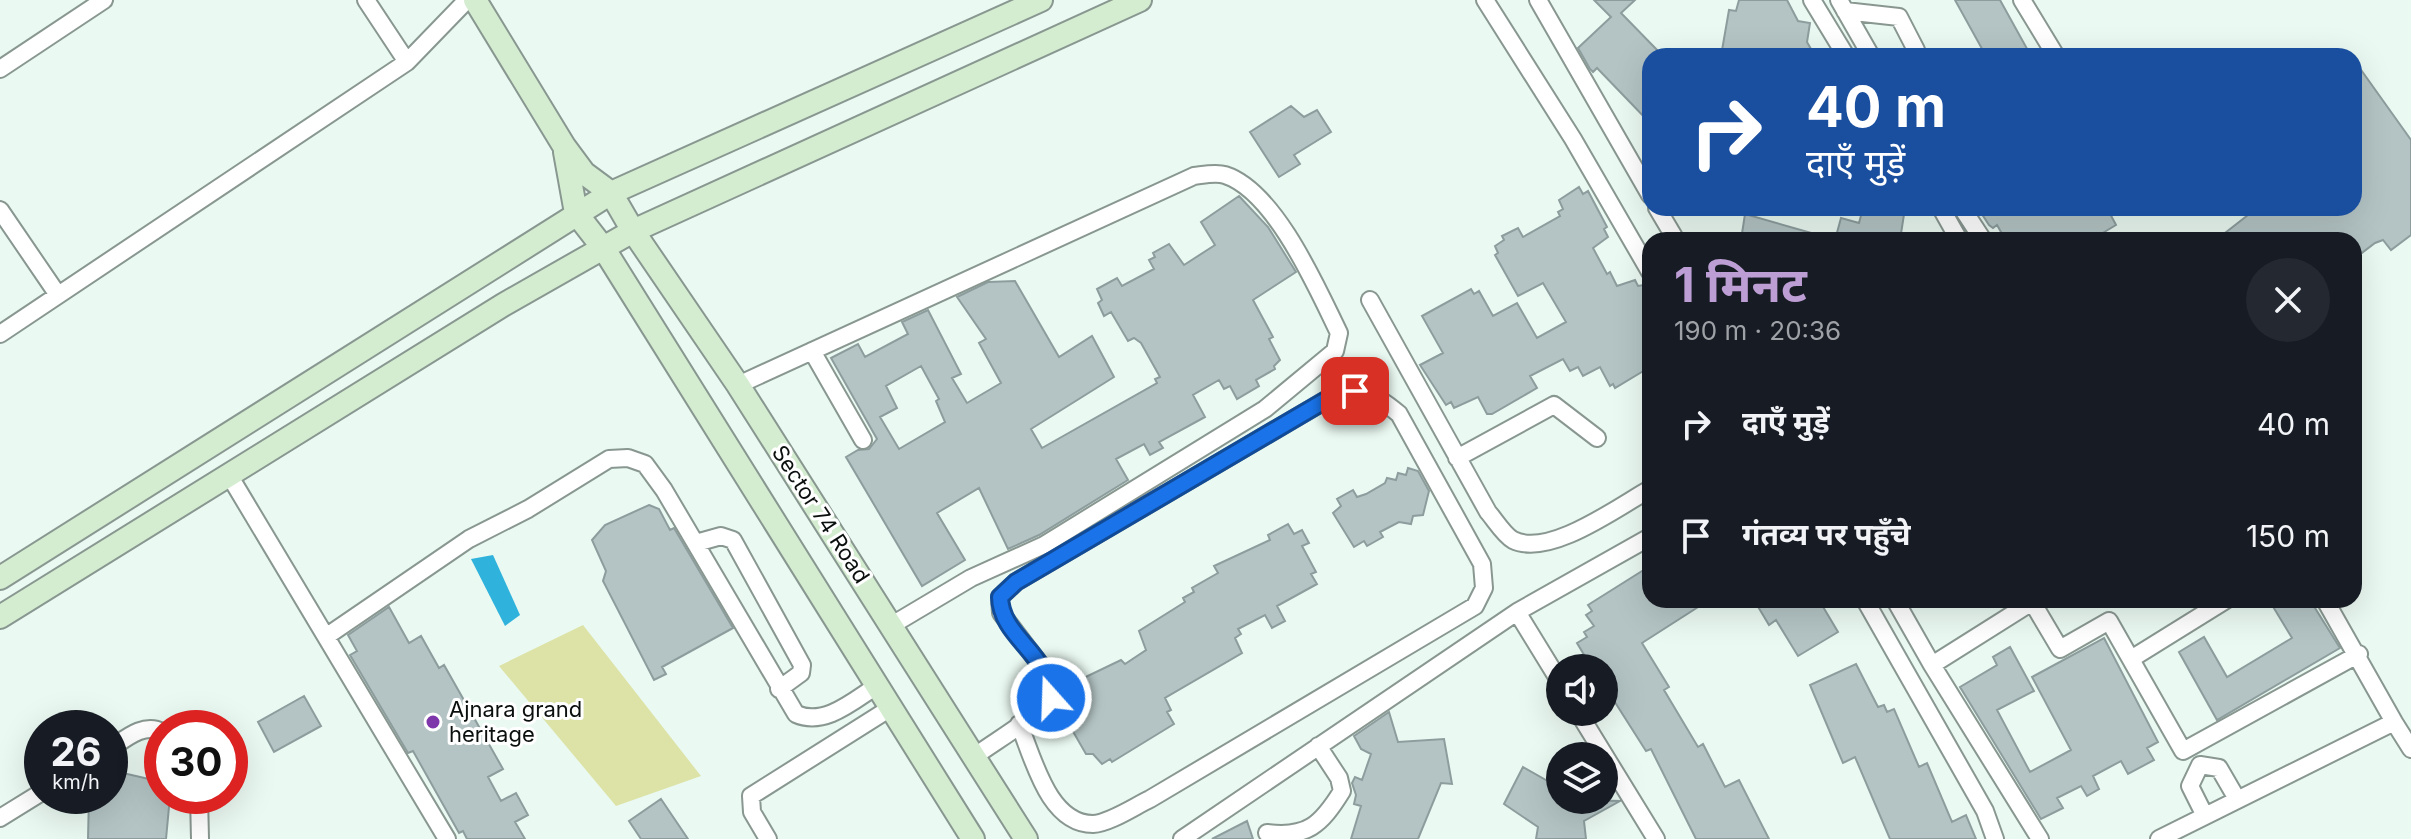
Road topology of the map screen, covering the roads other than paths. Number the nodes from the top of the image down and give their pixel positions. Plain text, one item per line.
1 (104, 0) edge
2 (366, 0) edge
3 (467, 0) edge
4 (475, 0) edge
5 (1041, 0) edge
6 (1140, 0) edge
7 (1485, 0) edge
8 (1538, 0) edge
9 (1812, 0) edge
10 (2022, 0) edge
11 (1842, 5) edge
12 (1841, 48) edge
13 (1866, 48) edge
14 (1915, 48) edge
15 (2051, 48) edge
16 (407, 62) junction
17 (0, 69) edge
18 (564, 146) junction
19 (1642, 181) edge
20 (611, 193) junction
21 (0, 210) edge
22 (576, 213) junction
23 (633, 231) junction
24 (604, 249) junction
25 (1642, 258) edge
26 (58, 295) junction
27 (1370, 300) dead end
28 (0, 334) edge
29 (812, 351) junction
30 (738, 385) junction
31 (1597, 438) dead end
32 (863, 440) dead end
33 (1457, 458) junction
34 (229, 475) junction
35 (1642, 494) edge
36 (1642, 542) edge
37 (696, 543) junction
38 (0, 578) edge
39 (1870, 608) edge
40 (1900, 608) edge
41 (2020, 608) edge
42 (2035, 608) edge
43 (2213, 608) edge
44 (2330, 608) edge
45 (1517, 612) junction
46 (0, 617) edge
47 (892, 625) junction
48 (327, 636) junction
49 (2359, 654) junction
50 (1546, 659) edge
51 (2131, 659) junction
52 (1932, 665) junction
53 (878, 685) junction
54 (779, 689) junction
55 (892, 707) junction
56 (824, 718) junction
57 (2394, 722) junction
58 (1019, 724) junction
59 (1587, 726) edge
60 (837, 741) junction
61 (1318, 746) junction
62 (2190, 747) junction
63 (2411, 749) edge
64 (975, 756) junction
65 (2200, 765) junction
66 (2237, 799) junction
67 (24, 803) edge
68 (199, 814) edge
69 (2205, 816) junction
70 (0, 818) edge
71 (1267, 833) dead end
72 (200, 839) edge
73 (447, 839) edge
74 (768, 839) edge
75 (973, 839) edge
76 (1026, 839) edge
77 (1182, 839) edge
78 (1656, 839) edge
79 (1995, 839) edge
80 (2040, 839) edge
81 (2159, 839) edge

1 - 17 street
2 - 16 street
3 - 16 street
4 - 18 street
5 - 20 street
6 - 23 street
7 - 25 street
8 - 19 street
9 - 12 street
10 - 15 street
11 - 13 street
11 - 14 street
16 - 26 street
18 - 20 street
18 - 22 street
20 - 22 street
20 - 23 street, Sector 74 Road
21 - 26 street
22 - 24 street, Sector 74 Road
22 - 38 street
23 - 24 street
23 - 30 street, Sector 74 Road
24 - 34 street
24 - 53 street, Sector 74 Road
26 - 28 street
27 - 33 street
29 - 30 street
29 - 32 street
29 - 47 street
30 - 47 street, Sector 74 Road
31 - 33 street
33 - 35 street
34 - 46 street
34 - 48 street
36 - 45 street
37 - 48 street
37 - 54 street
37 - 54 street
39 - 79 street
40 - 52 street
41 - 52 street
42 - 51 street
43 - 51 street
44 - 49 street
45 - 50 street
45 - 61 street
47 - 64 street, Sector 74 Road
48 - 73 street
49 - 57 street
49 - 62 street
51 - 62 street
52 - 80 street
53 - 55 street, Sector 74 Road
53 - 56 street
54 - 56 street
55 - 60 street
55 - 75 street, Sector 74 Road
56 - 60 street
57 - 63 street
57 - 66 street
58 - 58 street
58 - 64 street
59 - 78 street
60 - 74 street
61 - 71 street
61 - 77 street
62 - 65 street
64 - 76 street, Sector 74 Road
65 - 66 street
65 - 69 street
66 - 69 street
67 - 70 street
68 - 72 street
69 - 81 street

